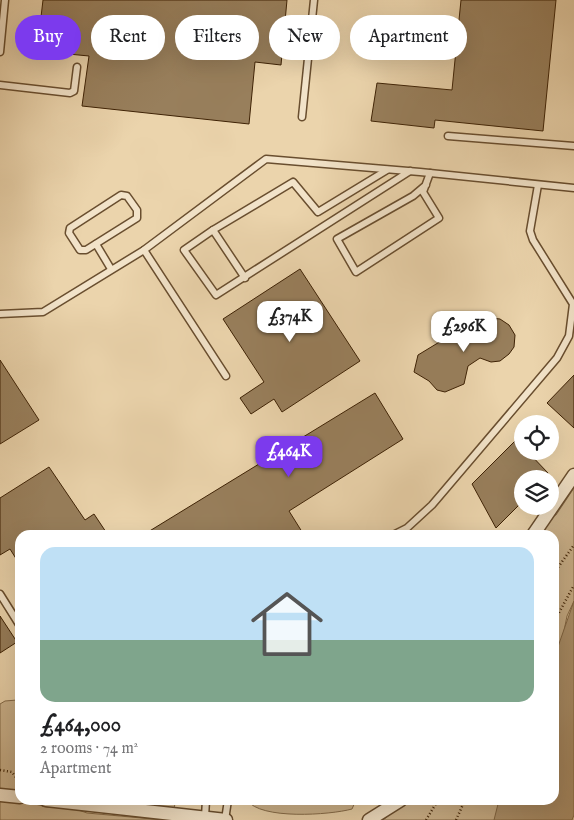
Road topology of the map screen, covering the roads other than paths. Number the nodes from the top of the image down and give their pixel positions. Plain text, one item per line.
1 (5, 0) edge
2 (314, 0) edge
3 (0, 52) edge
4 (77, 67) dead end
5 (0, 85) edge
6 (302, 116) dead end
7 (448, 136) dead end
8 (574, 146) edge
9 (387, 169) junction
10 (410, 171) junction
11 (430, 173) junction
12 (426, 185) junction
13 (538, 185) junction
14 (574, 188) edge
15 (213, 230) junction
16 (96, 244) junction
17 (144, 250) junction
18 (111, 269) junction
19 (244, 278) junction
20 (0, 314) edge
21 (226, 376) dead end
22 (574, 474) edge
23 (403, 530) edge
24 (536, 530) edge
25 (0, 594) edge
26 (15, 618) edge
27 (0, 795) edge
28 (15, 796) edge
29 (93, 805) edge
30 (206, 805) edge
31 (228, 805) edge
32 (393, 805) edge
33 (205, 817) junction
34 (226, 820) edge
35 (369, 820) edge

1 - 3 lane
2 - 6 lane
4 - 5 lane
7 - 8 lane
9 - 10 lane
9 - 15 lane
9 - 17 lane
10 - 11 lane
10 - 19 lane
11 - 12 lane
11 - 13 lane
12 - 12 lane
13 - 14 lane
13 - 23 lane
15 - 19 lane
15 - 19 lane
16 - 16 lane
16 - 18 lane
17 - 18 lane
17 - 21 lane
18 - 20 lane
22 - 24 street
25 - 26 lane
27 - 28 street
29 - 33 street
30 - 33 lane
31 - 34 lane
32 - 35 street
33 - 34 street

